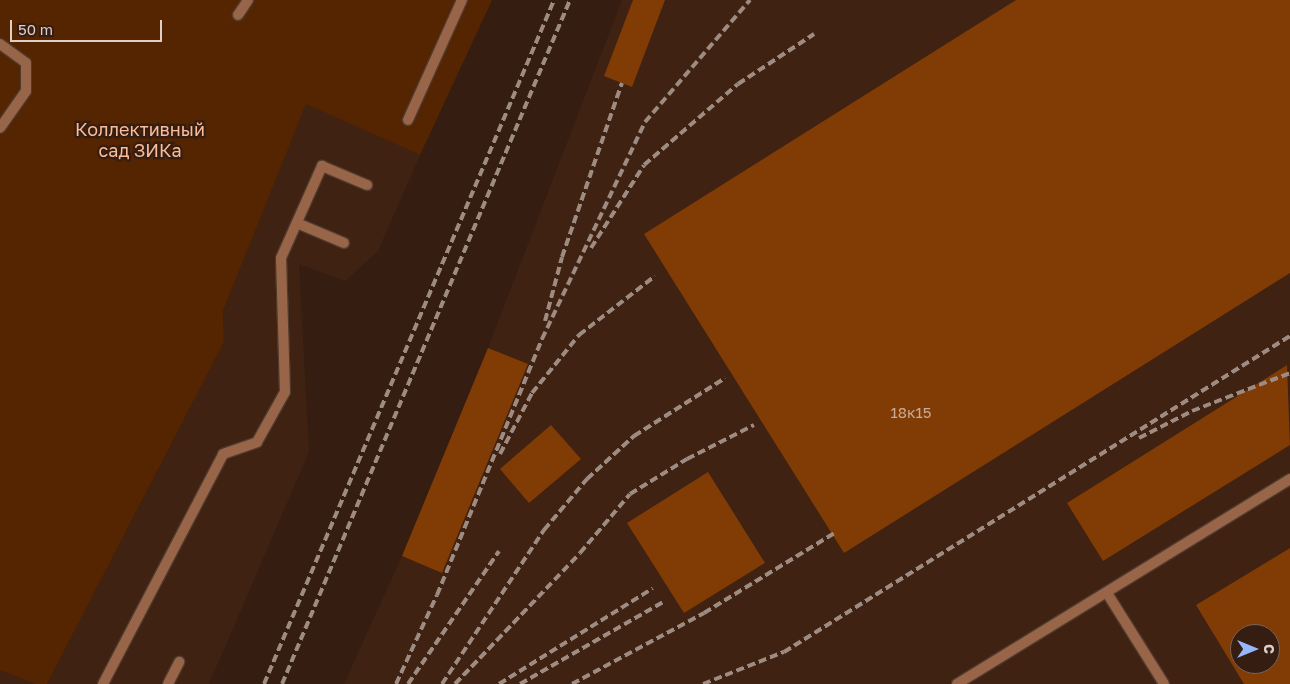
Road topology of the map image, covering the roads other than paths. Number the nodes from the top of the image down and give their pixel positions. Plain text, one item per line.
1 (248, 0) edge
2 (462, 0) edge
3 (238, 15) dead end
4 (0, 44) edge
5 (408, 120) dead end
6 (0, 128) edge
7 (367, 185) dead end
8 (296, 223) junction
9 (344, 243) dead end
10 (1290, 479) edge
11 (1108, 593) junction
12 (179, 662) dead end
13 (103, 684) edge
14 (168, 684) edge
15 (957, 684) edge
16 (1164, 684) edge

1 - 3 lane
2 - 5 lane
4 - 6 lane
7 - 8 lane
8 - 9 lane
8 - 13 lane
10 - 11 lane
11 - 15 lane
11 - 16 lane
12 - 14 lane

